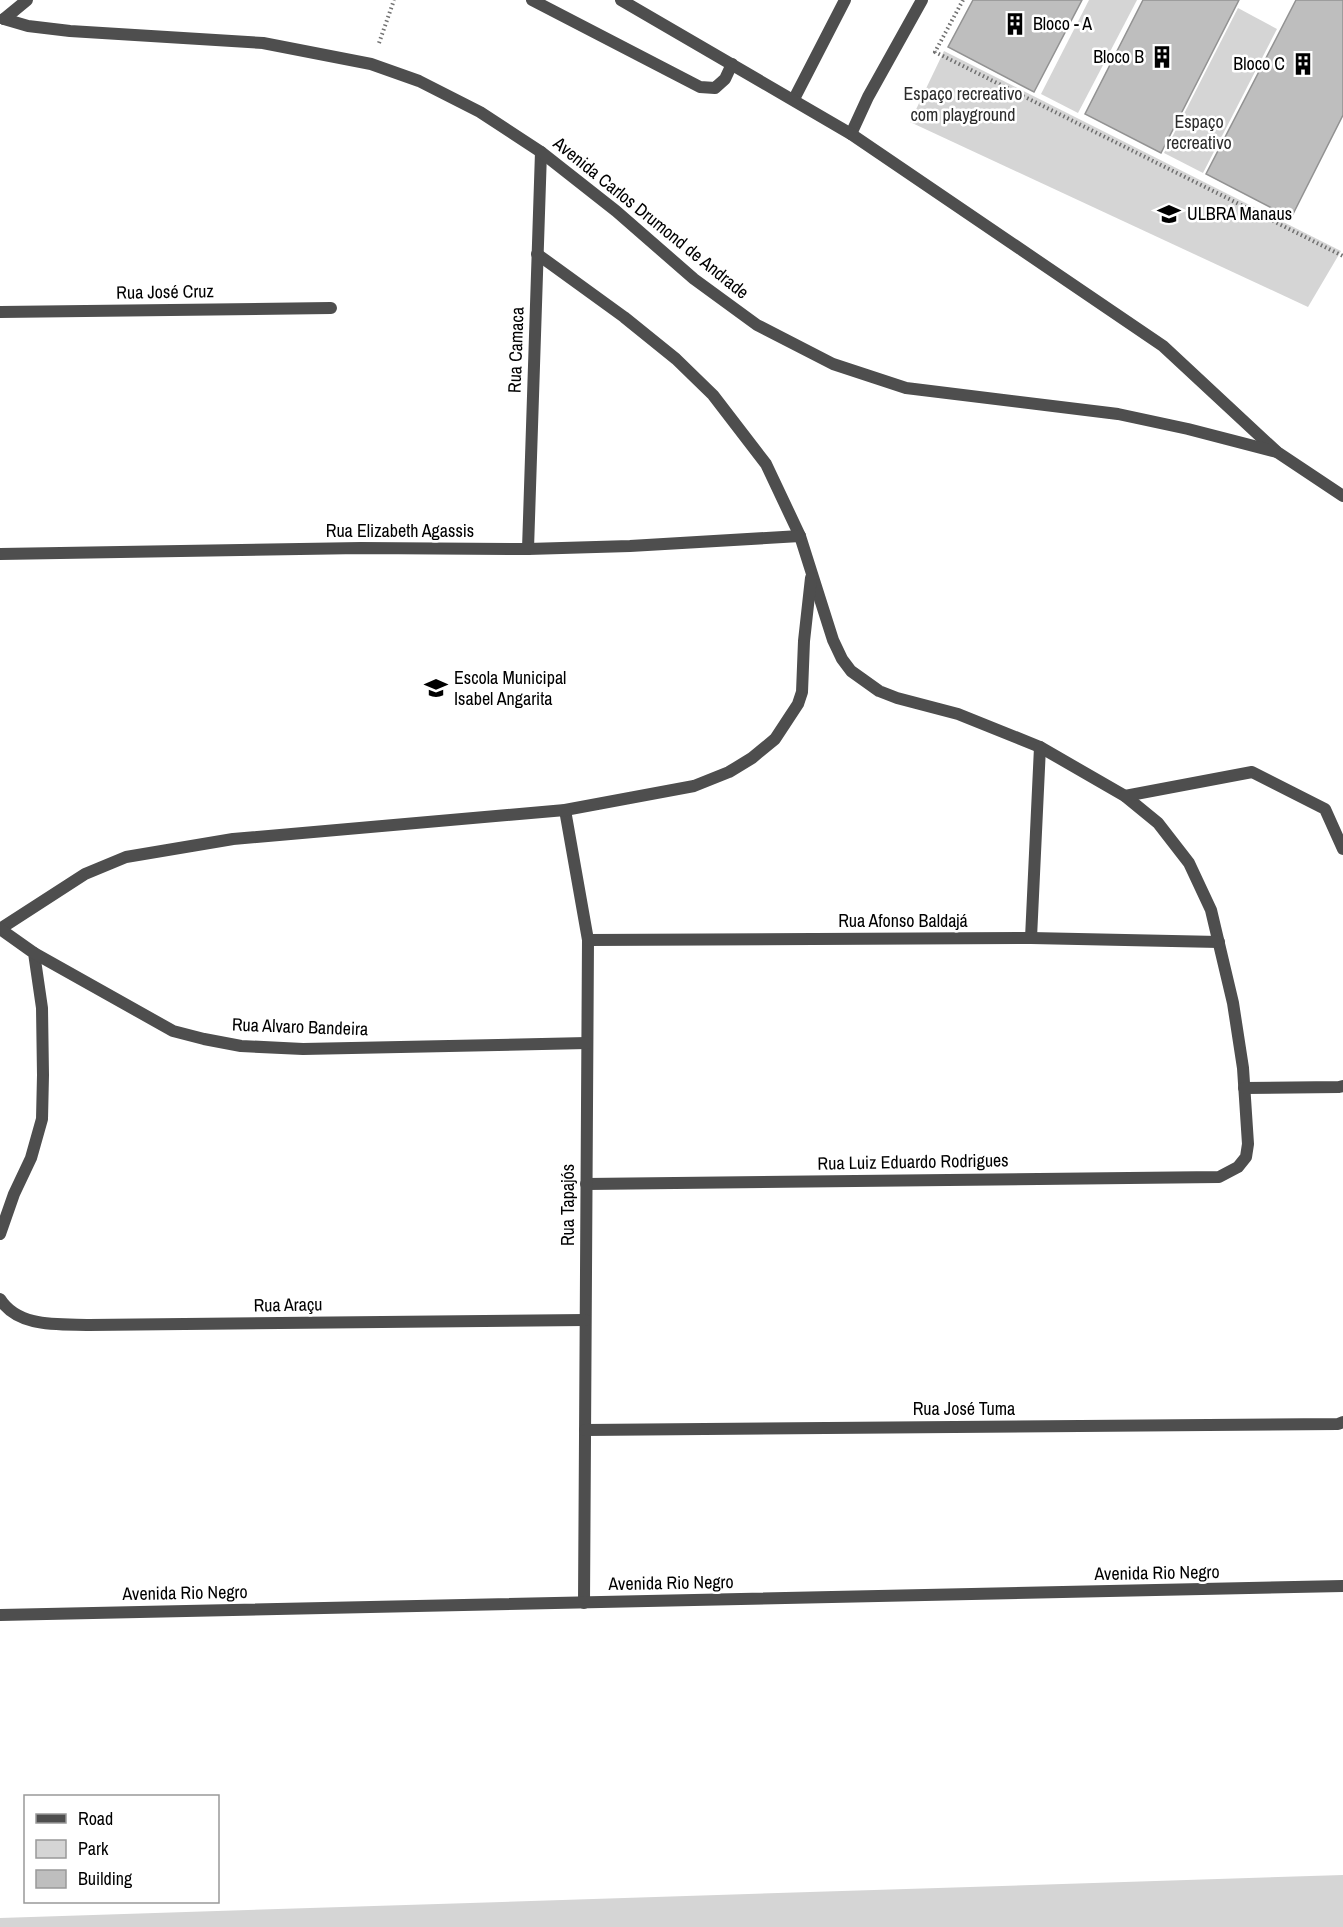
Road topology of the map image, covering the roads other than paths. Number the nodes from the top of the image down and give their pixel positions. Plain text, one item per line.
1 (27, 0) edge
2 (532, 0) edge
3 (621, 0) edge
4 (845, 0) edge
5 (922, 0) edge
6 (2, 19) edge
7 (732, 64) junction
8 (794, 99) junction
9 (850, 134) junction
10 (541, 152) junction
11 (537, 254) junction
12 (331, 308) dead end
13 (0, 312) edge
14 (1277, 452) junction
15 (1343, 496) edge
16 (800, 536) junction
17 (528, 549) junction
18 (0, 554) edge
19 (812, 574) junction
20 (1040, 747) junction
21 (1125, 796) junction
22 (565, 810) junction
23 (1343, 849) edge
24 (0, 929) edge
25 (1031, 938) junction
26 (588, 940) junction
27 (1219, 942) junction
28 (34, 953) junction
29 (587, 1042) junction
30 (1343, 1086) edge
31 (1244, 1088) junction
32 (586, 1184) junction
33 (0, 1194) edge
34 (14, 1194) junction
35 (0, 1234) edge
36 (0, 1299) edge
37 (585, 1320) junction
38 (1343, 1422) edge
39 (585, 1430) junction
40 (1343, 1586) edge
41 (584, 1603) junction
42 (0, 1615) edge

1 - 6 street, Avenida Carlos Drumond de Andrade
2 - 7 street
3 - 7 street, Avenida Carlos Drumond de Andrade
4 - 8 street
5 - 9 street
6 - 10 street, Avenida Carlos Drumond de Andrade
7 - 8 street, Avenida Carlos Drumond de Andrade
8 - 9 street, Avenida Carlos Drumond de Andrade
9 - 14 street, Avenida Carlos Drumond de Andrade
10 - 11 street, Rua Camaca
10 - 14 street, Avenida Carlos Drumond de Andrade
11 - 16 street
11 - 17 street, Rua Camaca
12 - 13 street, Rua José Cruz
14 - 15 street, Avenida Carlos Drumond de Andrade
16 - 17 street, Rua Elizabeth Agassis
16 - 19 street
17 - 18 street, Rua Elizabeth Agassis
19 - 20 street
19 - 22 street
20 - 21 street
20 - 25 street
21 - 23 street
21 - 27 street
22 - 24 street
22 - 26 street, Rua Tapajós
24 - 28 street, Rua Alvaro Bandeira
25 - 26 street, Rua Afonso Baldajá
25 - 27 street, Rua Afonso Baldajá
26 - 29 street, Rua Tapajós
27 - 31 street
28 - 29 street, Rua Alvaro Bandeira
28 - 34 street
29 - 32 street, Rua Tapajós
30 - 31 street
31 - 32 street, Rua Luiz Eduardo Rodrigues
32 - 37 street, Rua Tapajós
33 - 34 street
34 - 35 street
36 - 37 street, Rua Araçu
37 - 39 street, Rua Tapajós
38 - 39 street, Rua José Tuma
39 - 41 street, Rua Tapajós
40 - 41 street, Avenida Rio Negro
41 - 42 street, Avenida Rio Negro

